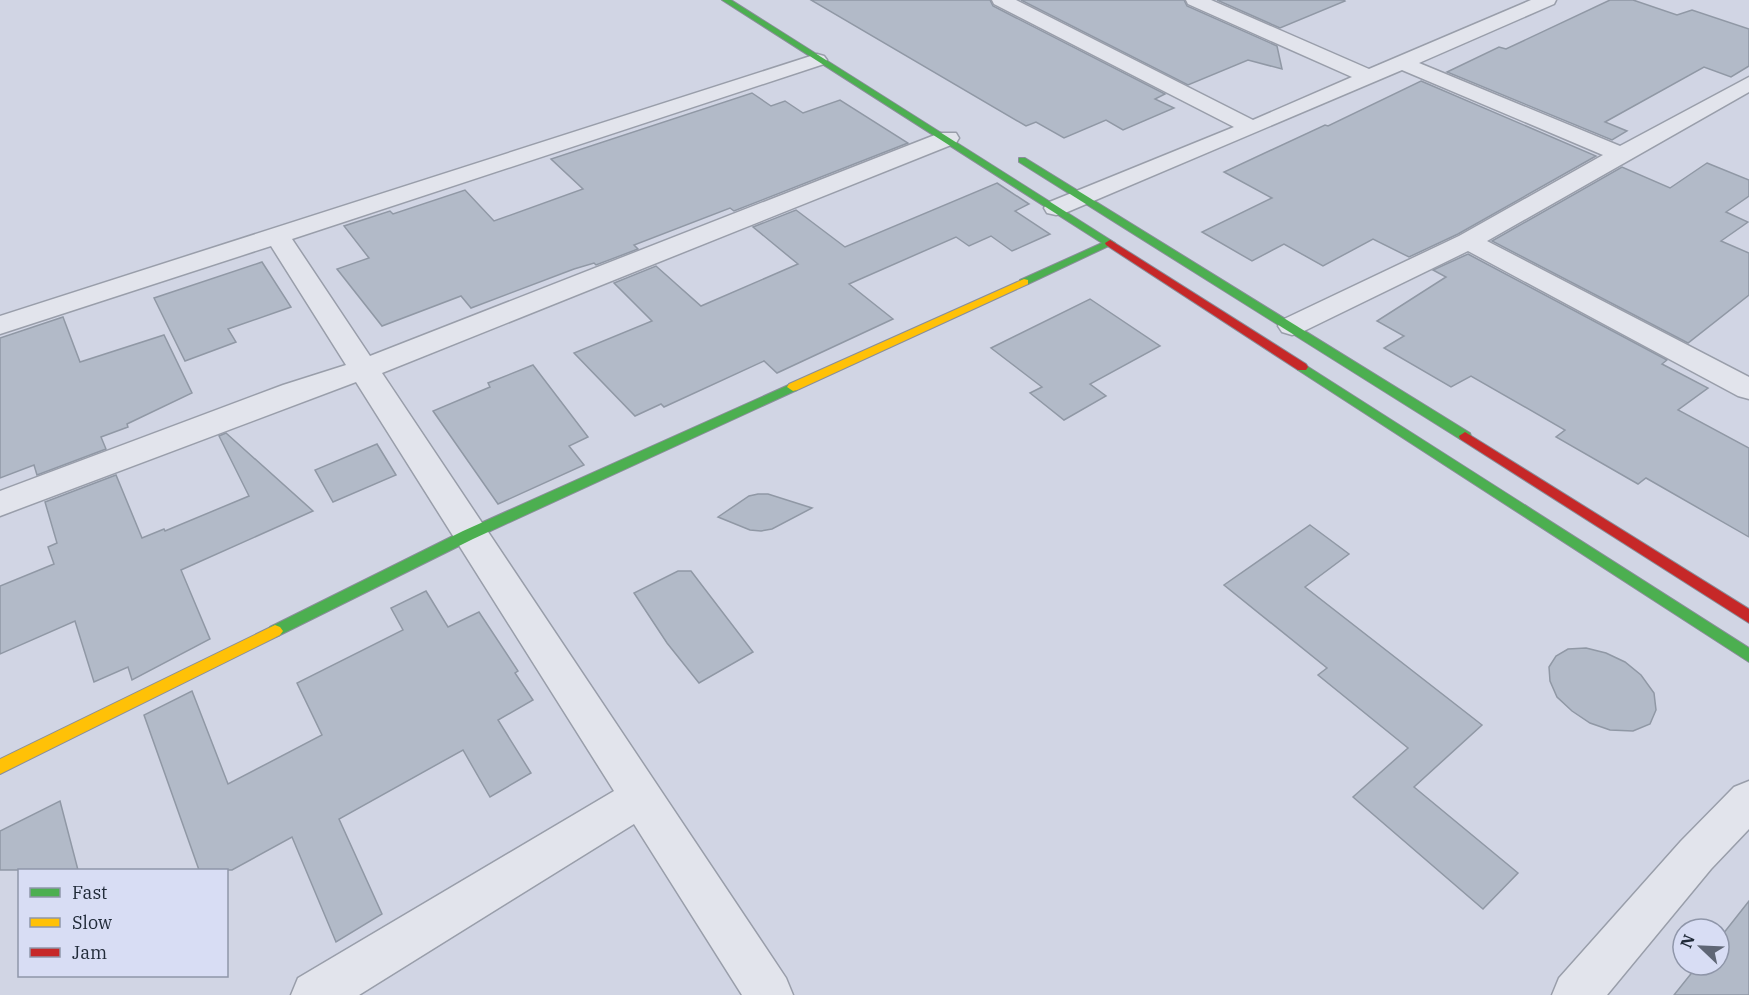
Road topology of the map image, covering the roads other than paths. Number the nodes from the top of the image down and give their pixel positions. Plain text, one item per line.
1 (726, 0) edge
2 (1001, 0) edge
3 (1195, 0) edge
4 (1547, 0) edge
5 (817, 60) junction
6 (1402, 63) junction
7 (1369, 77) junction
8 (1744, 90) edge
9 (1252, 128) junction
10 (948, 138) junction
11 (1620, 154) junction
12 (1014, 155) dead end
13 (1084, 198) junction
14 (1056, 208) junction
15 (277, 236) junction
16 (1468, 241) junction
17 (1110, 243) junction
18 (0, 325) edge
19 (1292, 326) junction
20 (364, 369) junction
21 (1742, 376) edge
22 (0, 504) edge
23 (468, 535) junction
24 (1749, 617) edge
25 (1749, 656) edge
26 (0, 767) edge
27 (640, 798) junction
28 (1749, 800) edge
29 (315, 995) edge
30 (769, 995) edge
31 (1576, 995) edge

1 - 5 street
2 - 9 street
3 - 7 street
4 - 6 street
5 - 10 street
5 - 15 street
6 - 7 street
6 - 11 street
7 - 9 street
8 - 11 street
9 - 13 street
10 - 14 street
10 - 20 street
11 - 16 street
12 - 13 street
13 - 14 street
13 - 19 street
14 - 17 street
15 - 18 street
15 - 20 street
16 - 19 street
16 - 21 street
17 - 23 street
17 - 25 street
19 - 24 street
20 - 22 street
20 - 23 street
23 - 26 street
23 - 27 street
27 - 29 street
27 - 30 street
28 - 31 street

